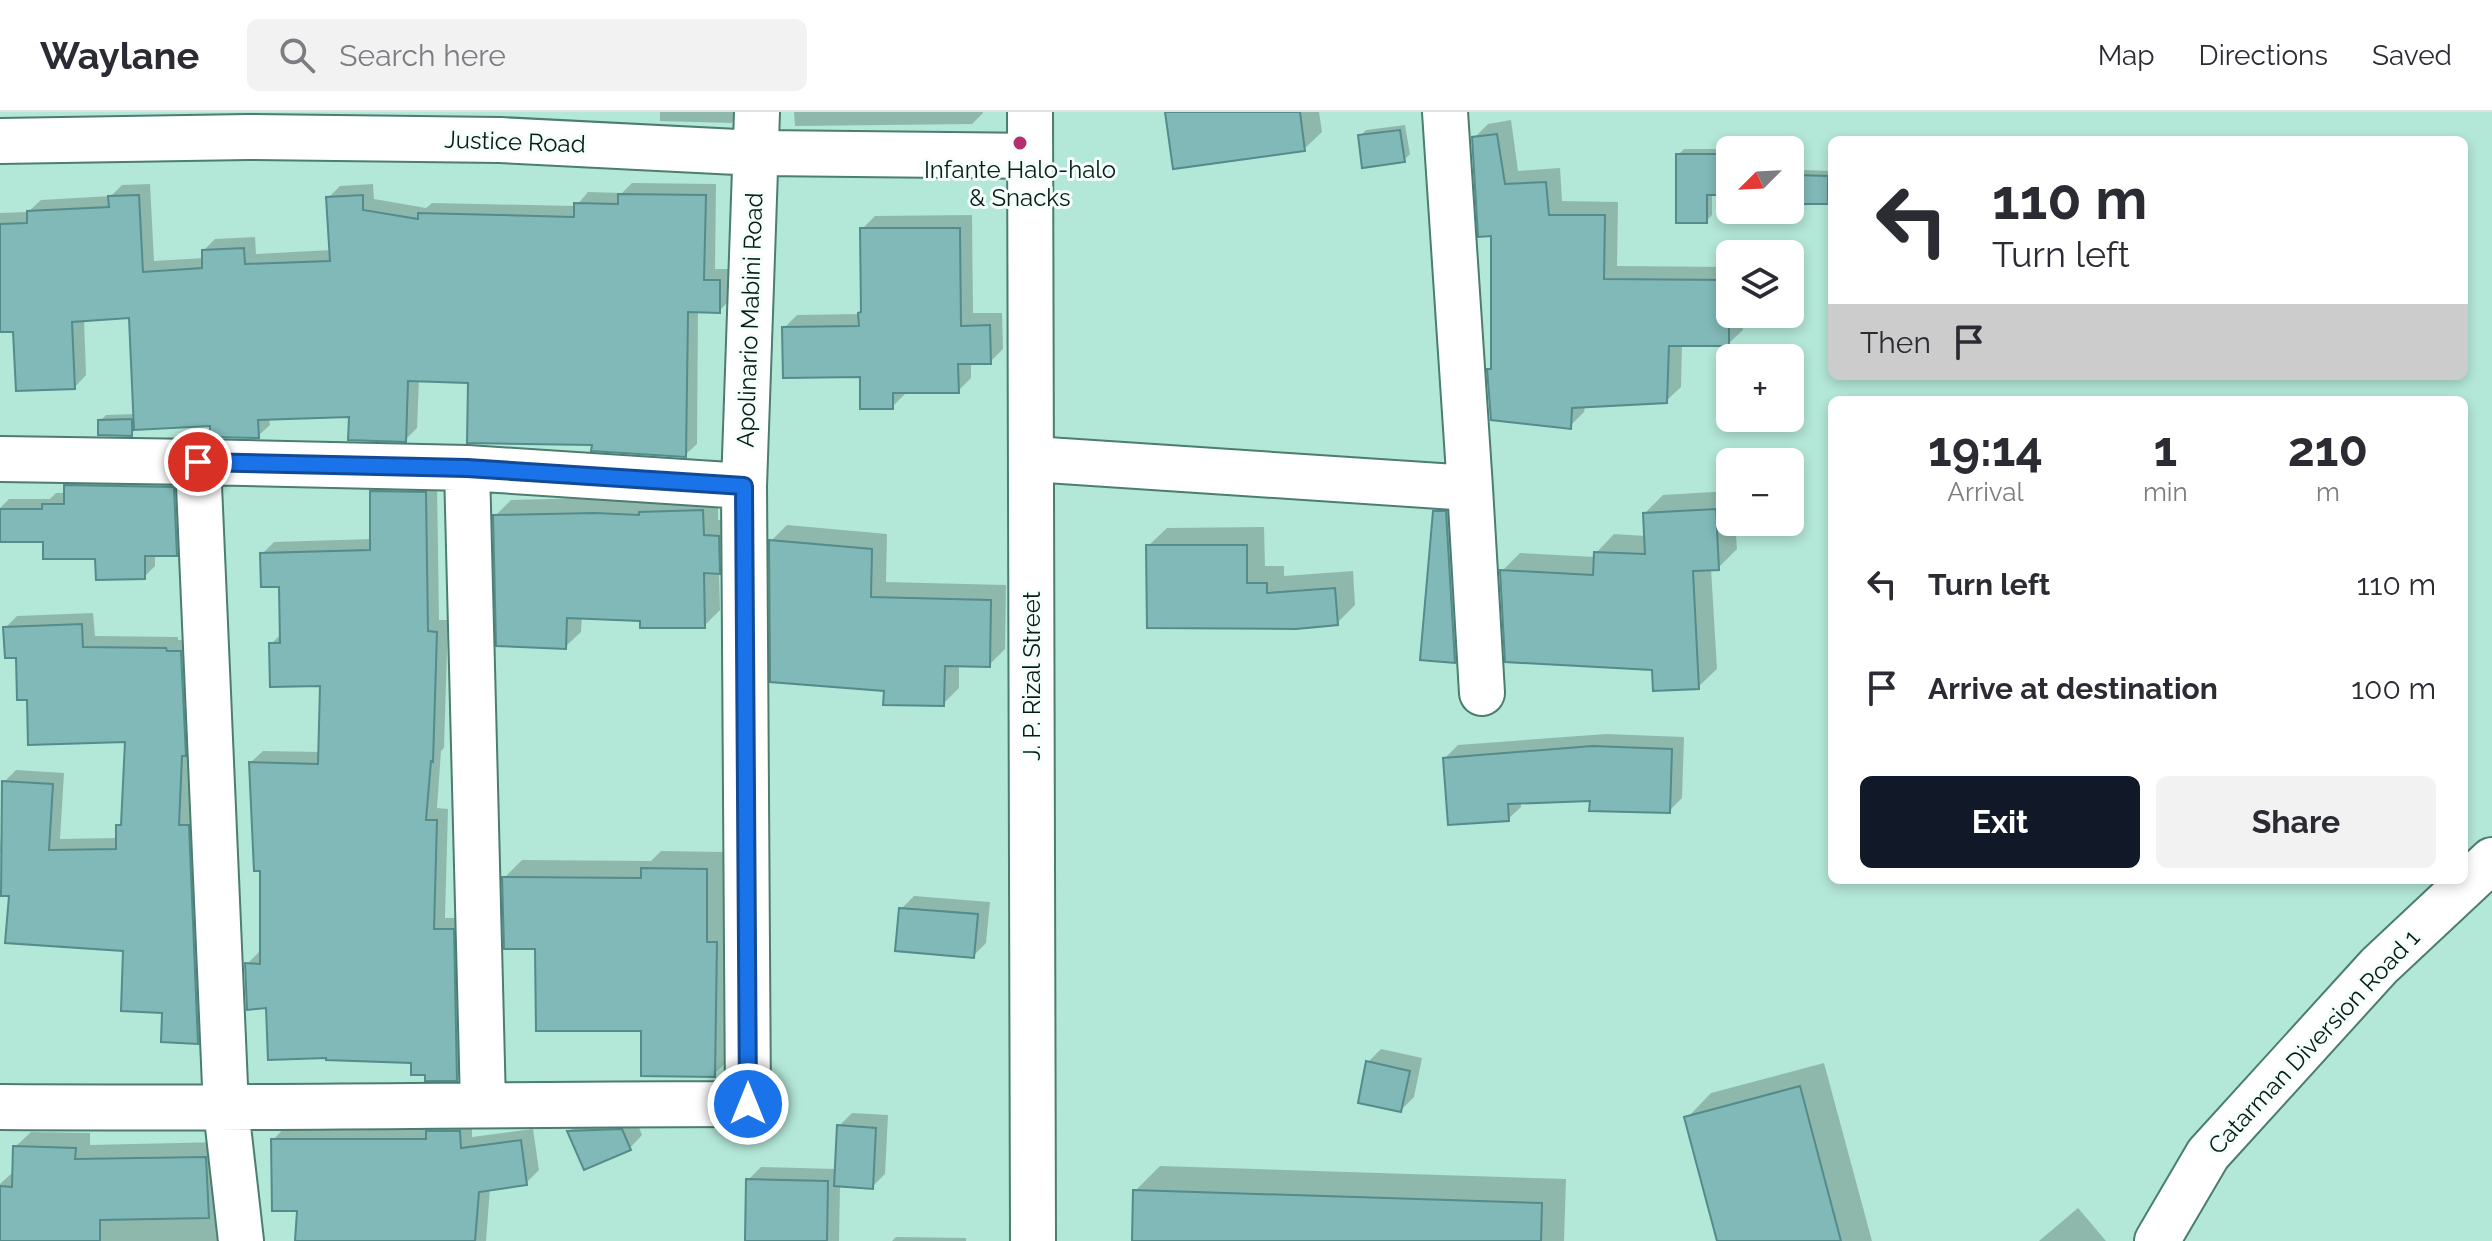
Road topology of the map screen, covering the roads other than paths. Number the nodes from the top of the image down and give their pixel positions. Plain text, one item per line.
1 (1030, 112) edge
2 (1445, 112) edge
3 (248, 124) edge
4 (500, 126) edge
5 (757, 132) edge
6 (0, 141) edge
7 (1030, 156) junction
8 (0, 459) edge
9 (1032, 459) junction
10 (198, 462) junction
11 (467, 468) junction
12 (744, 486) junction
13 (1470, 488) junction
14 (1482, 693) dead end
15 (2492, 860) edge
16 (2468, 883) edge
17 (2466, 884) edge
18 (483, 1104) junction
19 (0, 1107) edge
20 (226, 1109) junction
21 (241, 1241) edge
22 (1033, 1241) edge
23 (2157, 1241) edge

1 - 7 street, J. P. Rizal Street
2 - 13 street
3 - 4 street, Justice Road
3 - 6 street, Justice Road
4 - 5 street, Justice Road
5 - 7 street, Justice Road
5 - 12 street, Apolinario Mabini Road
7 - 9 street, J. P. Rizal Street
8 - 10 street
9 - 13 street
9 - 22 street, J. P. Rizal Street
10 - 11 street
10 - 20 street
11 - 12 street
11 - 18 street
12 - 18 street, Apolinario Mabini Road
13 - 14 street
15 - 16 street, Catarman Diversion Road 1
17 - 23 street, Catarman Diversion Road 1
18 - 20 street
19 - 20 street
20 - 21 street

